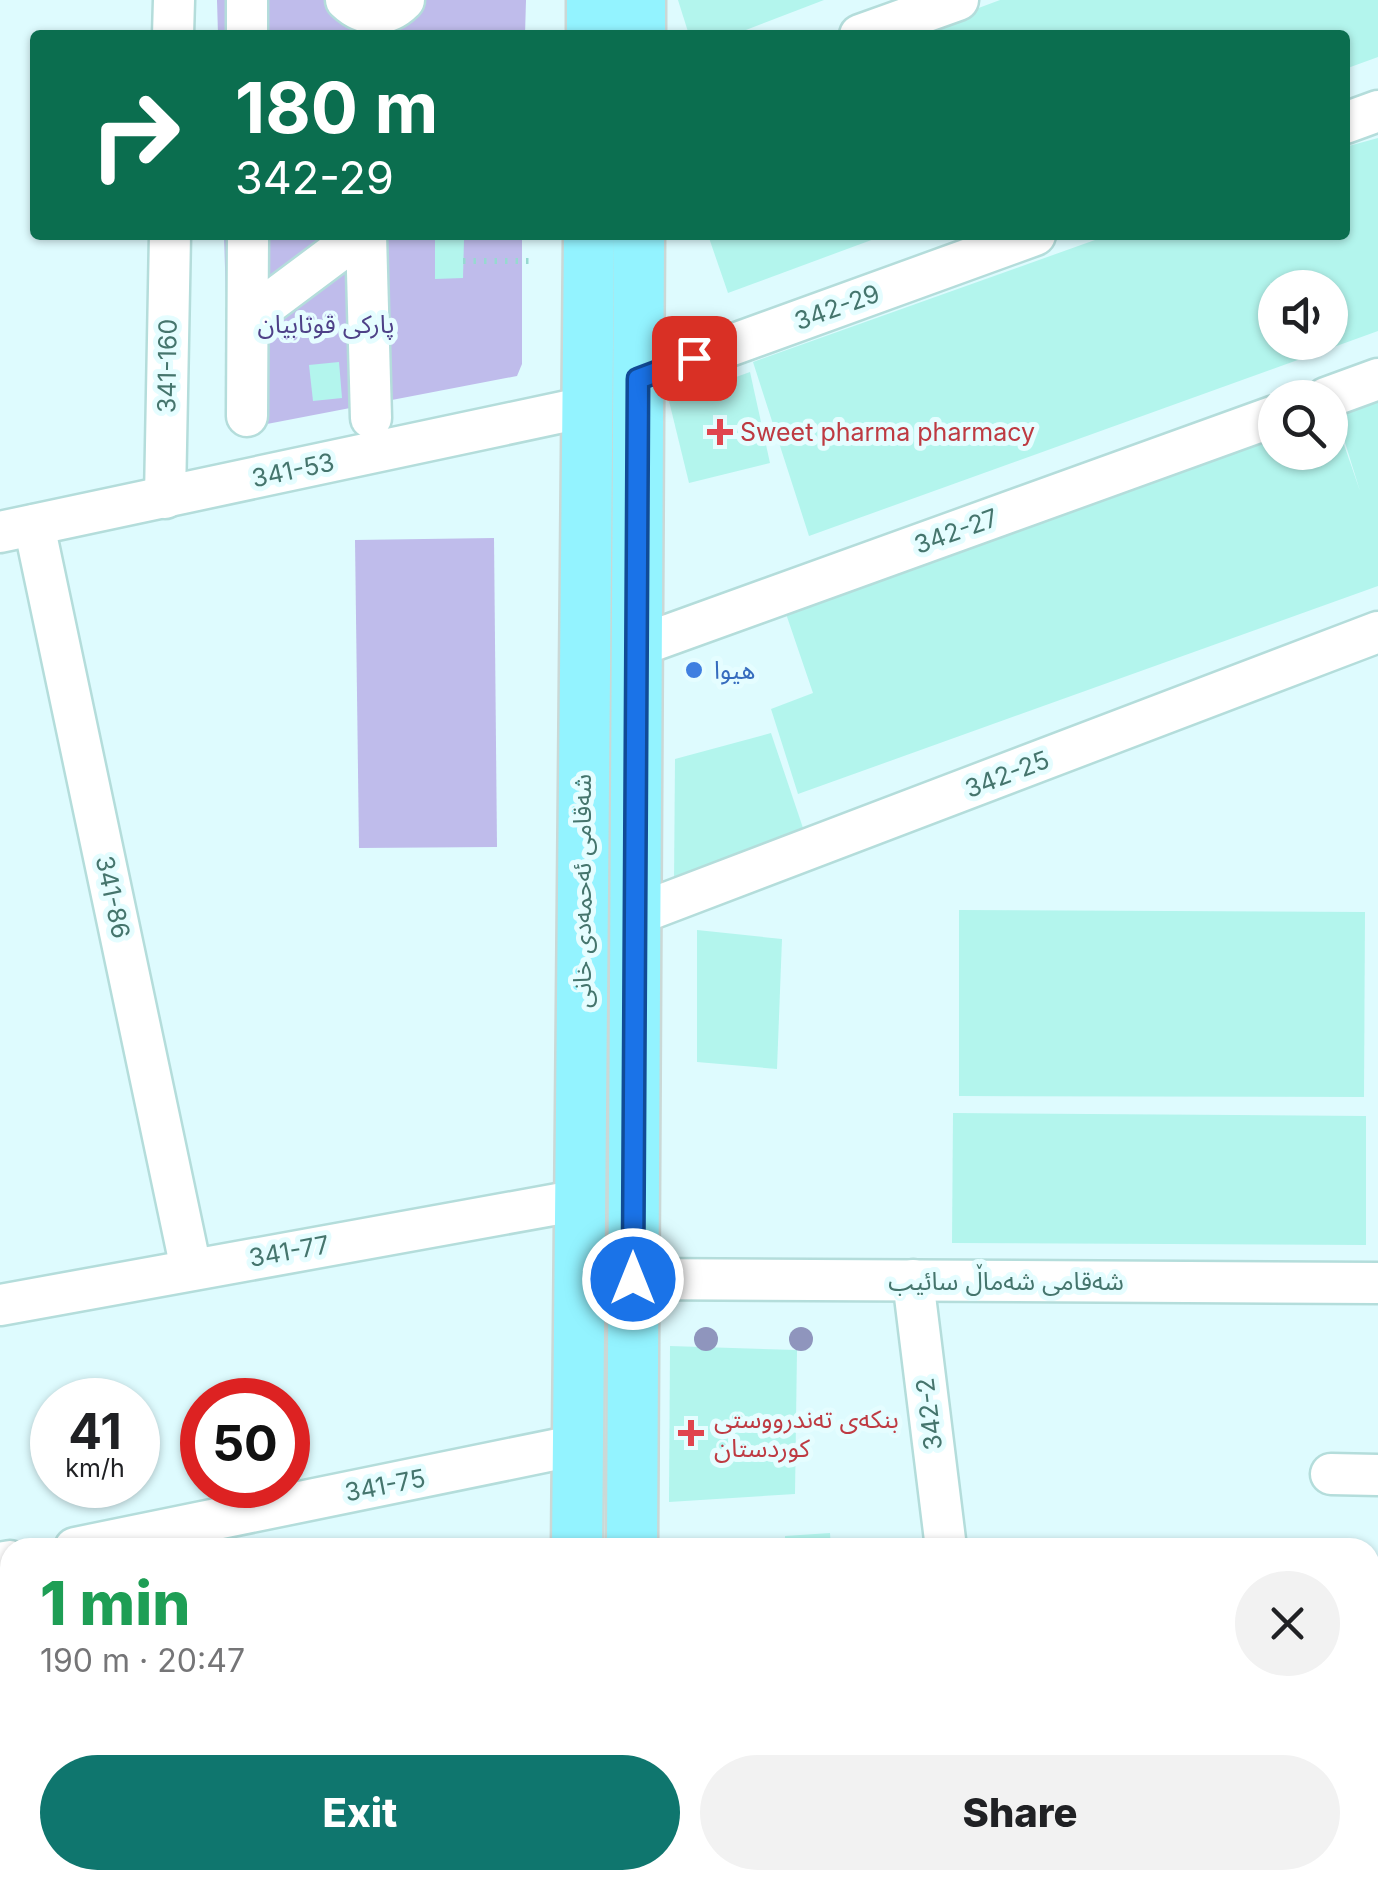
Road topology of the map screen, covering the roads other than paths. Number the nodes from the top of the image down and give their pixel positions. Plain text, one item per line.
1 (174, 0) edge
2 (247, 0) edge
3 (592, 0) edge
4 (640, 0) edge
5 (958, 0) edge
6 (173, 30) edge
7 (247, 30) edge
8 (592, 30) edge
9 (640, 30) edge
10 (874, 30) edge
11 (1378, 111) edge
12 (1350, 121) edge
13 (170, 240) edge
14 (248, 240) edge
15 (356, 240) edge
16 (363, 240) edge
17 (588, 240) edge
18 (639, 240) edge
19 (1022, 240) edge
20 (248, 318) junction
21 (1378, 378) edge
22 (638, 379) junction
23 (1348, 390) edge
24 (586, 407) junction
25 (247, 416) dead end
26 (371, 418) dead end
27 (1258, 422) edge
28 (165, 498) junction
29 (17, 529) edge
30 (1378, 632) edge
31 (638, 646) junction
32 (635, 915) junction
33 (580, 1200) junction
34 (191, 1269) junction
35 (633, 1279) junction
36 (913, 1280) junction
37 (1378, 1283) edge
38 (0, 1305) edge
39 (578, 1446) junction
40 (1331, 1474) dead end
41 (1378, 1475) edge
42 (124, 1538) edge
43 (577, 1538) edge
44 (632, 1538) edge
45 (945, 1538) edge

1 - 6 street
2 - 7 street
3 - 8 main road
4 - 9 main road
5 - 10 street
11 - 12 street
13 - 28 street, 341-160
14 - 20 street
15 - 20 street
16 - 26 street
17 - 24 main road, شەقامی ئەحمەدی خانی
18 - 22 main road
19 - 22 street, 342-29
20 - 25 street
21 - 23 street
22 - 31 main road
24 - 28 street, 341-53
24 - 33 main road, شەقامی ئەحمەدی خانی
27 - 31 street, 342-27
28 - 29 street, 341-53
29 - 34 street, 341-86
30 - 32 street, 342-25
31 - 32 main road
32 - 35 main road
33 - 34 street, 341-77
33 - 39 main road, شەقامی ئەحمەدی خانی
34 - 38 street, 341-77
35 - 36 street, شەقامی شەماڵ سائیب
35 - 44 main road
36 - 37 street, شەقامی شەماڵ سائیب
36 - 45 street, 342-2
39 - 42 street, 341-75
39 - 43 main road, شەقامی ئەحمەدی خانی
40 - 41 street

